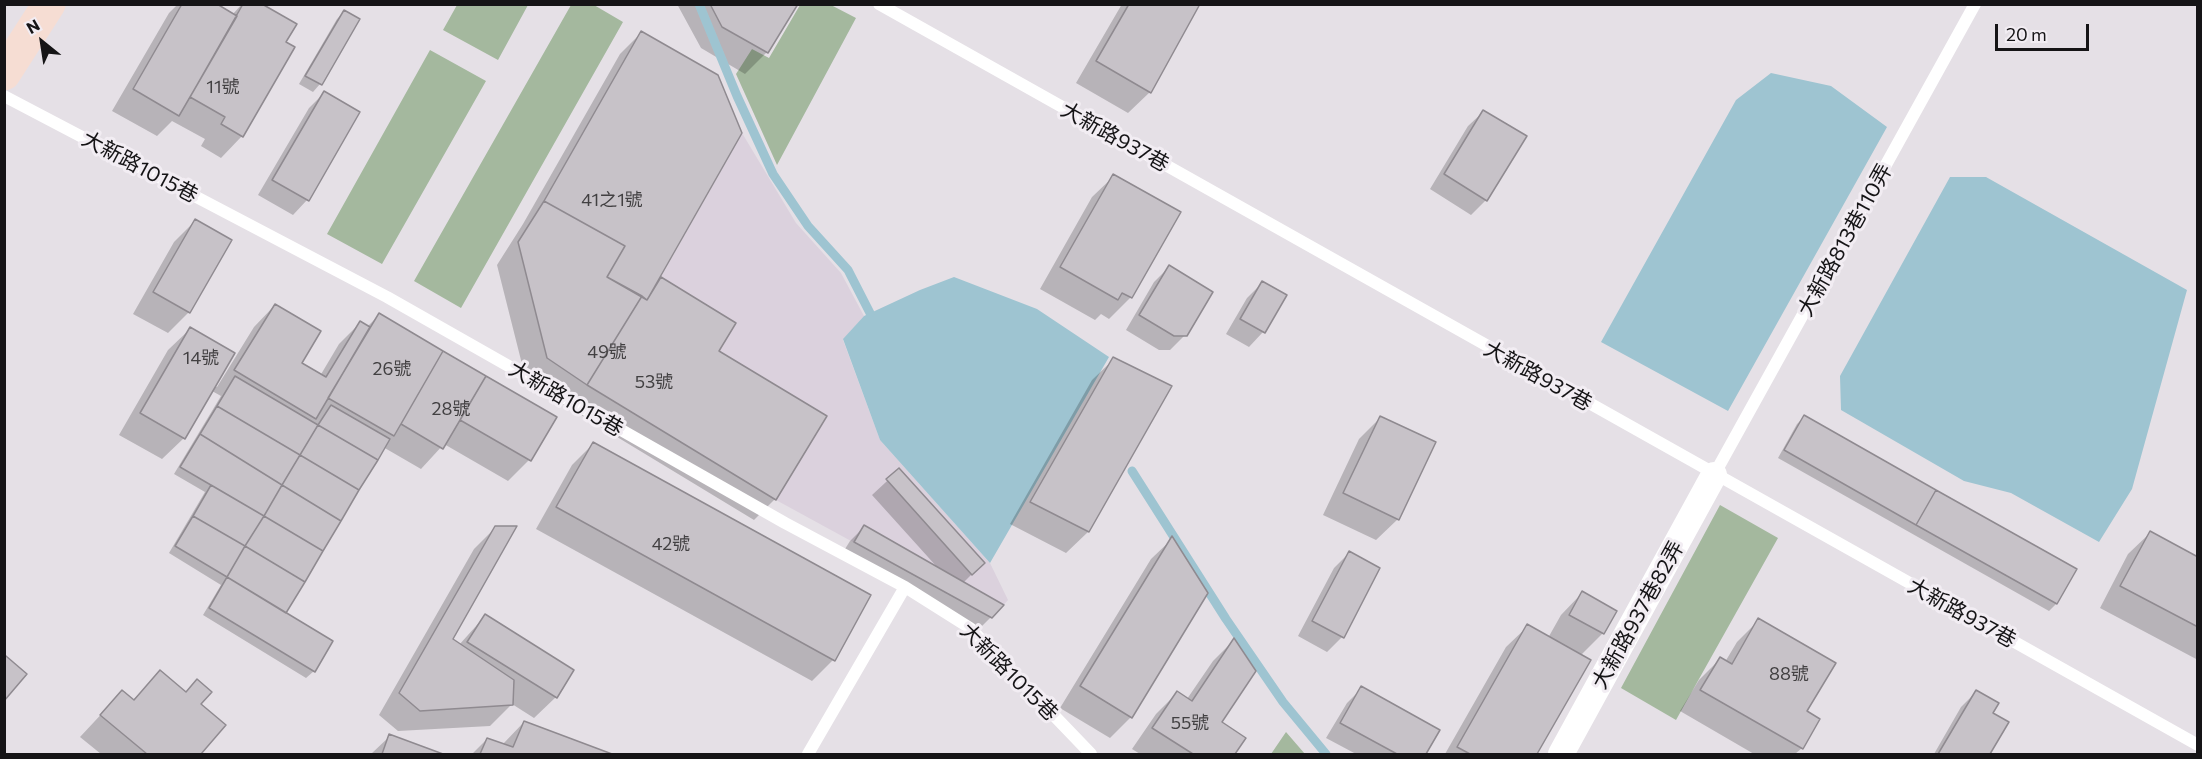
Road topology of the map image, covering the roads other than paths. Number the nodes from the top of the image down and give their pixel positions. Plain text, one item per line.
1 (49, 4) edge
2 (879, 4) edge
3 (1975, 4) edge
4 (4, 74) edge
5 (4, 96) edge
6 (1714, 475) junction
7 (905, 587) junction
8 (2198, 745) edge
9 (808, 754) edge
10 (1090, 754) edge
11 (1561, 754) edge

1 - 4 street
2 - 6 lane, 大新路937巷
3 - 6 lane, 大新路813巷110弄
5 - 7 lane, 大新路1015巷
6 - 8 lane, 大新路937巷
6 - 11 street, 大新路937巷82弄
7 - 9 lane
7 - 10 lane, 大新路1015巷

